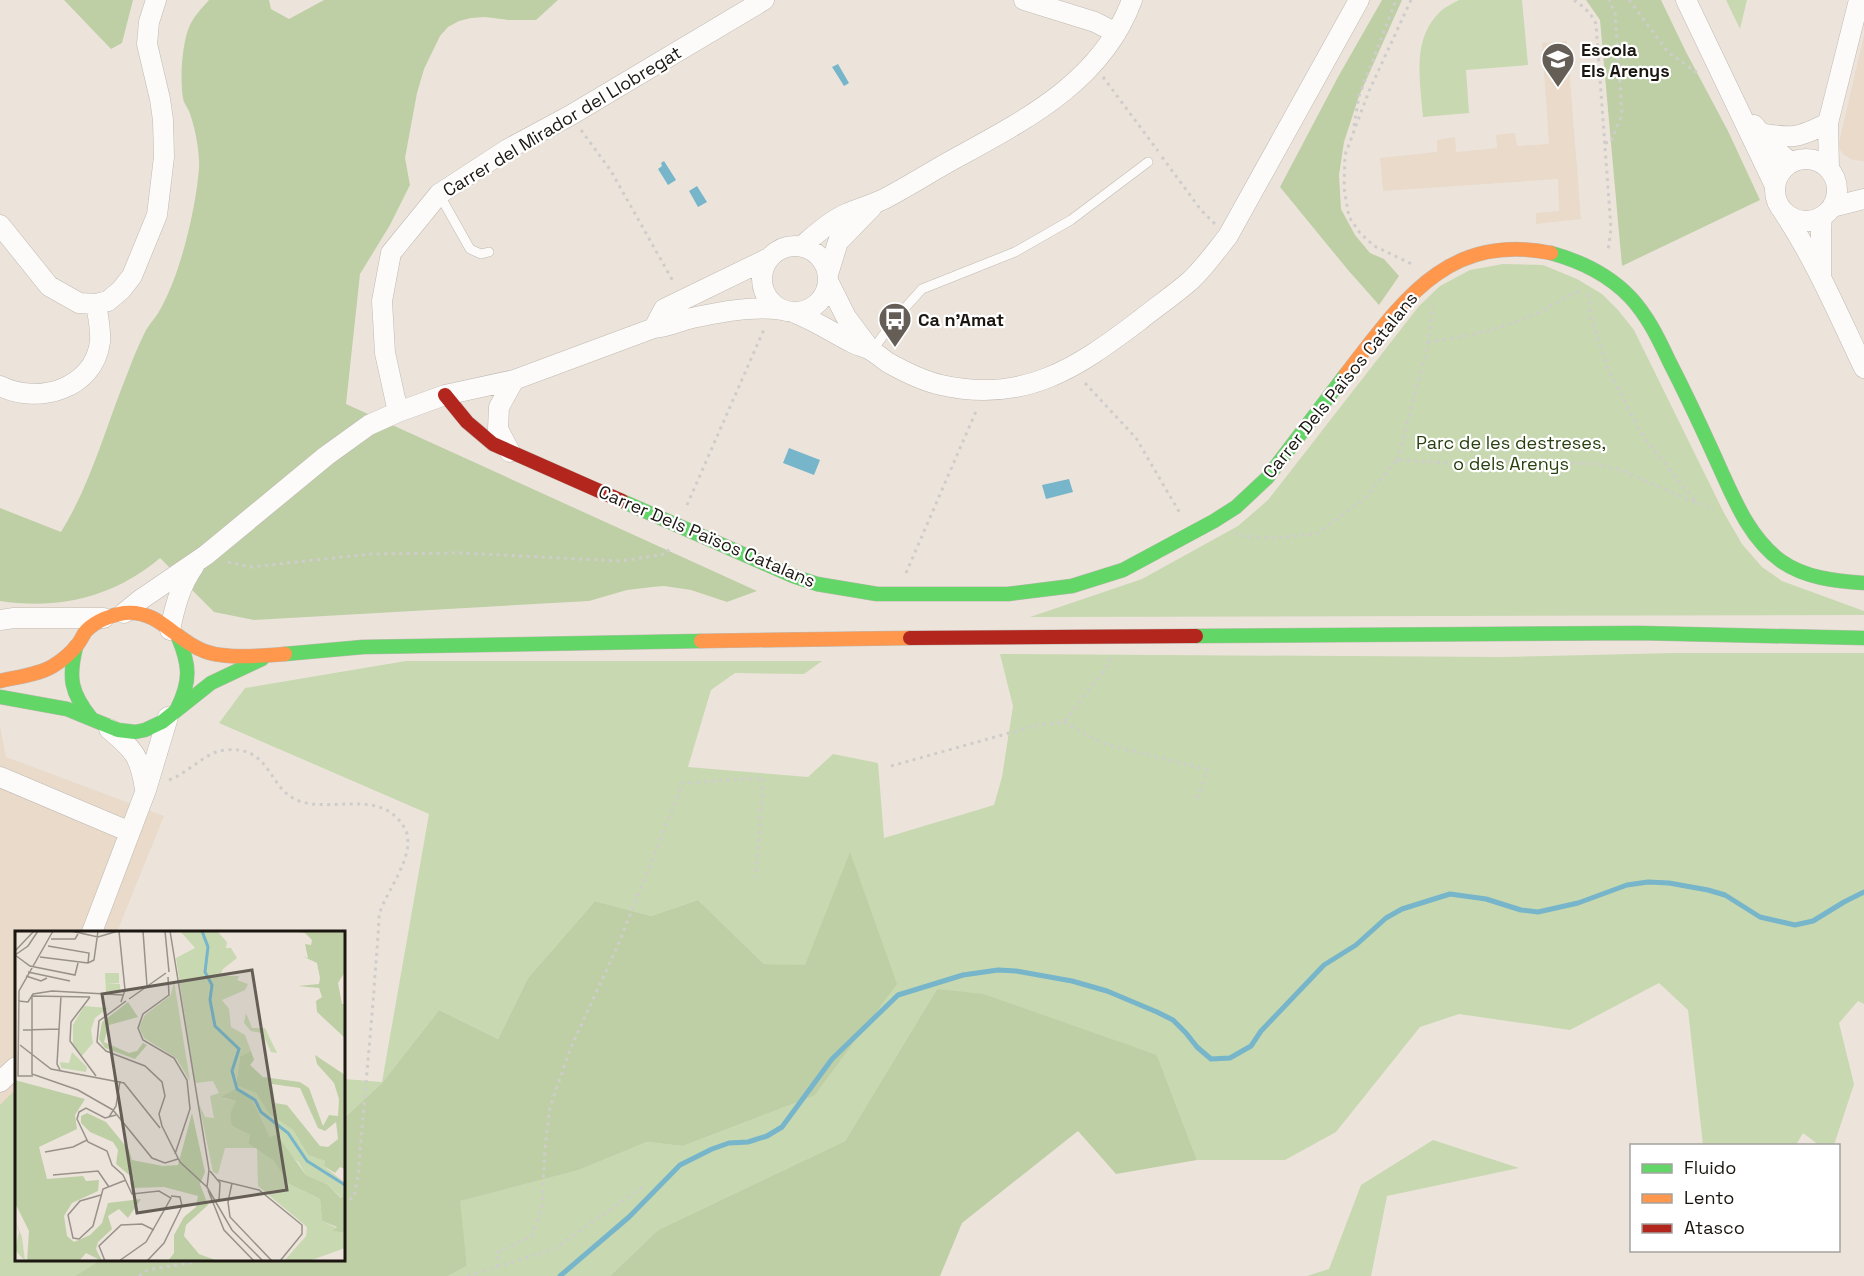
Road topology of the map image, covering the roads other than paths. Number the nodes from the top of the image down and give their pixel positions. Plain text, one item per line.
1 (156, 0) edge
2 (764, 0) edge
3 (1024, 0) edge
4 (1132, 0) edge
5 (1359, 0) edge
6 (1686, 0) edge
7 (1859, 0) edge
8 (1116, 33) junction
9 (1735, 98) junction
10 (1828, 123) junction
11 (1760, 133) junction
12 (1795, 161) junction
13 (1148, 162) dead end
14 (1832, 177) junction
15 (1775, 186) junction
16 (439, 194) junction
17 (1864, 197) edge
18 (876, 203) junction
19 (1783, 212) junction
20 (1827, 212) junction
21 (0, 225) edge
22 (802, 246) junction
23 (489, 252) dead end
24 (770, 258) junction
25 (1821, 278) junction
26 (829, 279) junction
27 (96, 304) junction
28 (789, 311) junction
29 (654, 328) junction
30 (872, 351) junction
31 (1864, 368) edge
32 (514, 380) junction
33 (0, 386) edge
34 (445, 395) junction
35 (398, 412) junction
36 (510, 452) junction
37 (211, 557) junction
38 (1864, 583) edge
39 (124, 613) junction
40 (104, 618) junction
41 (0, 620) edge
42 (174, 633) junction
43 (1864, 638) edge
44 (76, 647) junction
45 (268, 656) junction
46 (0, 681) edge
47 (0, 697) edge
48 (172, 714) junction
49 (99, 723) junction
50 (0, 777) edge
51 (146, 790) junction
52 (130, 832) junction
53 (93, 931) edge
54 (15, 1068) edge
55 (0, 1082) edge

1 - 27 street
2 - 16 street, Carrer del Mirador del Llobregat
3 - 8 street
4 - 8 street
5 - 30 street
6 - 9 street
7 - 10 street
8 - 18 street
9 - 11 street
9 - 15 street
10 - 11 street
10 - 12 street
10 - 14 street
11 - 12 street
12 - 14 street
12 - 15 street
13 - 30 lane
14 - 17 street
14 - 20 street
15 - 19 street
16 - 23 lane
16 - 35 street, Carrer del Mirador del Llobregat
17 - 20 street
18 - 22 street
18 - 26 street
19 - 20 street
19 - 25 street
20 - 25 street
21 - 27 street
22 - 24 street
22 - 26 street
24 - 28 street
24 - 29 street
25 - 31 street
26 - 28 street
26 - 30 street
27 - 33 street
28 - 29 street
28 - 30 street
29 - 32 street
32 - 34 street
32 - 36 street
34 - 35 street
34 - 36 street, Carrer Dels Països Catalans
35 - 37 street
36 - 38 street, Carrer Dels Països Catalans
37 - 39 street
37 - 42 street
39 - 40 street
39 - 42 street
40 - 41 street
40 - 44 street
42 - 45 street
42 - 48 street
43 - 45 street
44 - 46 street
44 - 49 street
45 - 48 street
47 - 49 street
48 - 49 street
48 - 51 street
49 - 51 street
50 - 52 street
51 - 52 street
52 - 53 street
54 - 55 street

